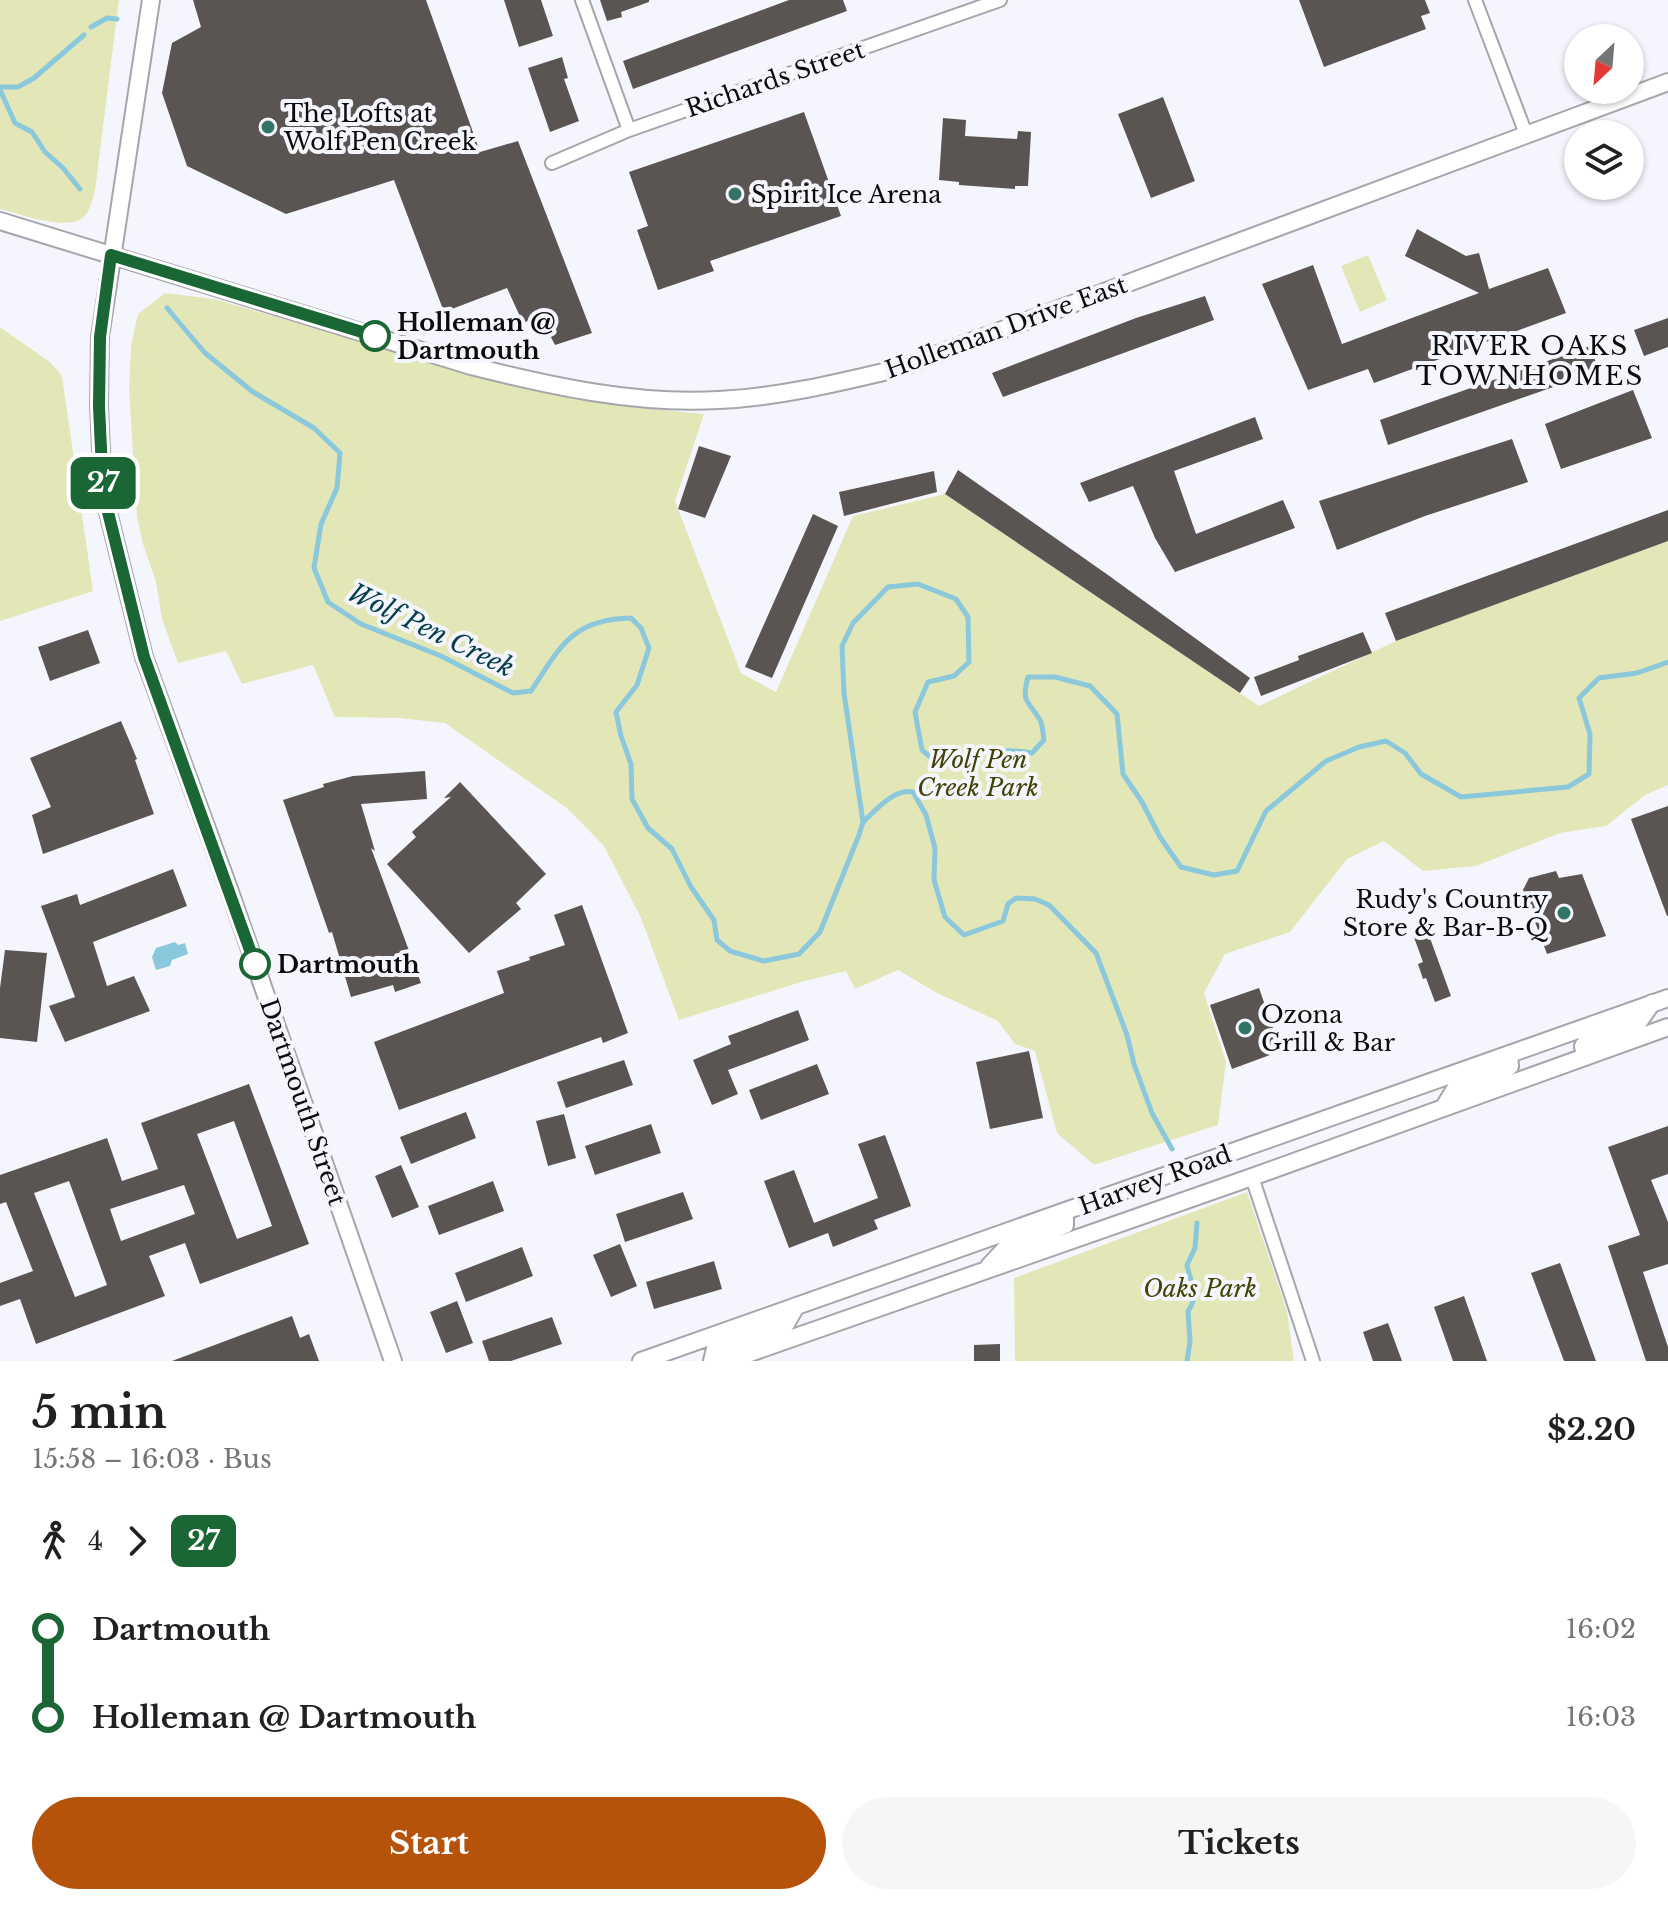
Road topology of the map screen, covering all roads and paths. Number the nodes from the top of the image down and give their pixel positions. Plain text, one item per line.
1 (151, 0) edge
2 (582, 0) edge
3 (1000, 0) edge
4 (1475, 0) edge
5 (1668, 82) edge
6 (629, 130) junction
7 (1526, 134) junction
8 (552, 163) dead end
9 (0, 221) edge
10 (111, 255) junction
11 (1660, 1000) edge
12 (1668, 1027) edge
13 (1509, 1054) junction
14 (1585, 1057) junction
15 (1444, 1107) junction
16 (1252, 1177) junction
17 (1065, 1212) junction
18 (985, 1270) junction
19 (796, 1306) junction
20 (393, 1361) edge
21 (641, 1361) edge
22 (712, 1361) edge
23 (727, 1361) edge
24 (1313, 1361) edge

1 - 10 street, Dartmouth Street
2 - 6 street
3 - 6 street, Richards Street
4 - 7 street
5 - 7 street, Holleman Drive East
6 - 8 street, Richards Street
7 - 10 street, Holleman Drive East
9 - 10 street, Holleman Drive East
10 - 20 street, Dartmouth Street
11 - 13 street, Harvey Road
11 - 14 street
12 - 14 street, Harvey Road
13 - 15 street
13 - 17 street, Harvey Road
14 - 15 street, Harvey Road
15 - 16 street, Harvey Road
16 - 18 street, Harvey Road
16 - 24 street
17 - 18 street
17 - 19 street, Harvey Road
18 - 23 street, Harvey Road
19 - 21 street, Harvey Road
19 - 22 street

